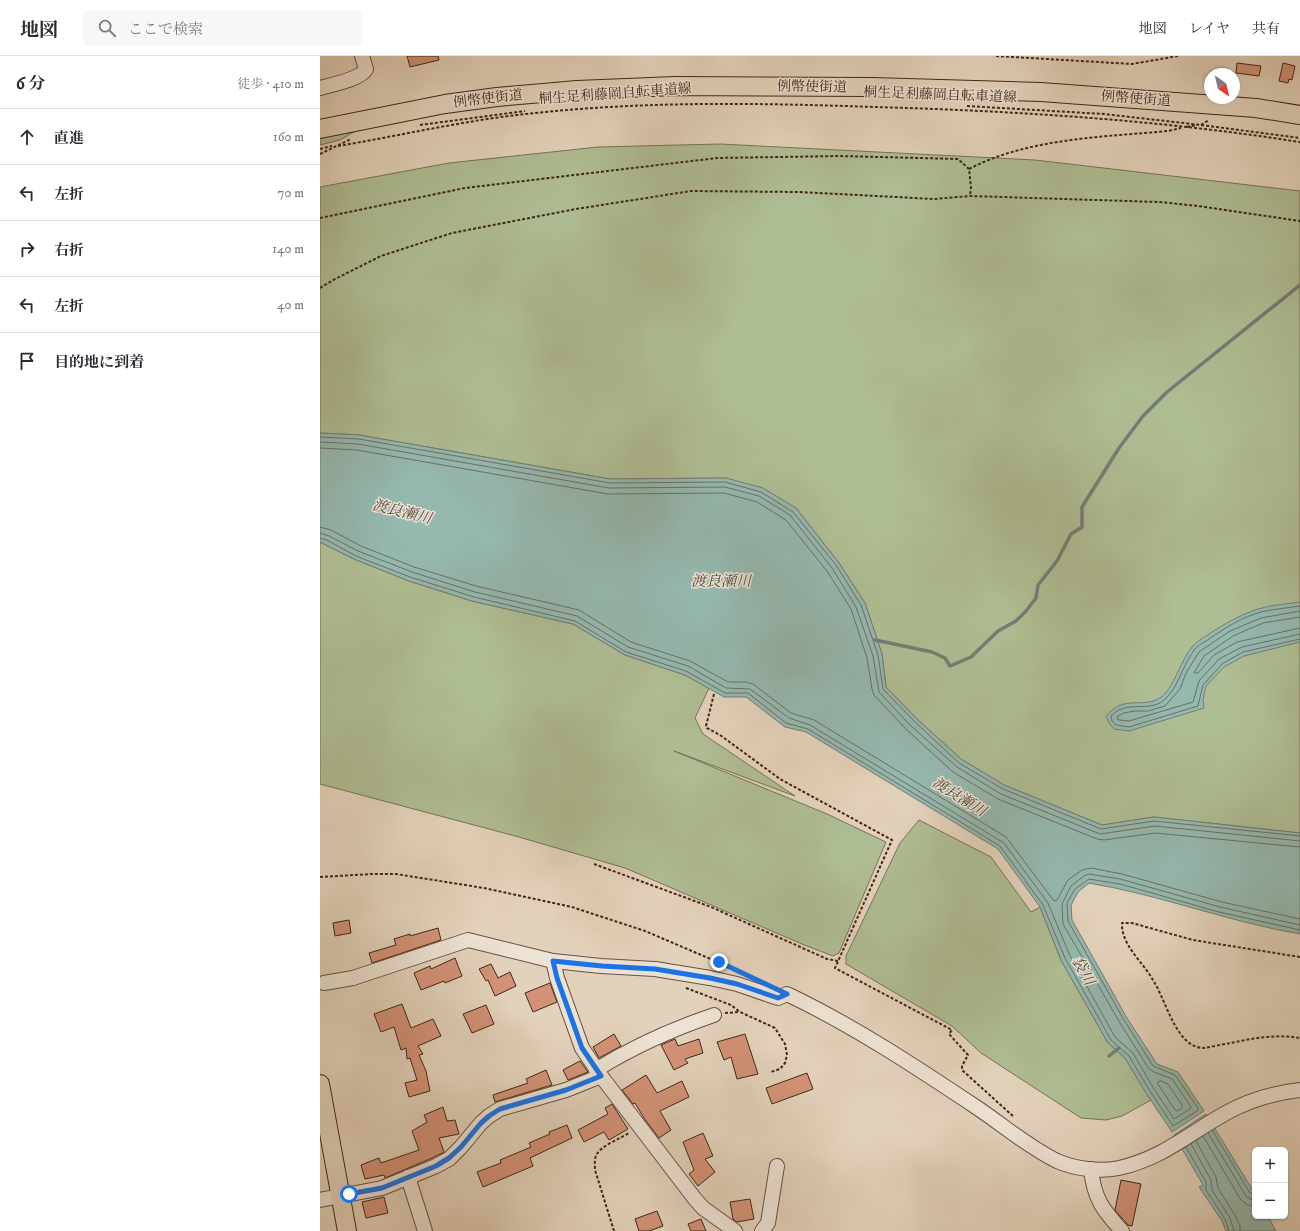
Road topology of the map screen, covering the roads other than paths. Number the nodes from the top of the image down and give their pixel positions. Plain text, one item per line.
1 (362, 56) edge
2 (320, 88) edge
3 (1299, 112) edge
4 (320, 129) edge
5 (553, 961) junction
6 (324, 983) dead end
7 (714, 1015) road end
8 (599, 1073) junction
9 (320, 1084) edge
10 (1300, 1090) edge
11 (777, 1166) dead end
12 (1091, 1169) junction
13 (408, 1177) junction
14 (341, 1196) junction
15 (320, 1200) edge
16 (347, 1231) edge
17 (425, 1231) edge
18 (735, 1231) edge
19 (762, 1231) edge
20 (1122, 1231) edge

1 - 2 street
3 - 4 main road, 例幣使街道
5 - 6 street
5 - 8 street
5 - 12 street
7 - 8 street
8 - 13 street
8 - 18 street
9 - 14 main road
10 - 12 street
11 - 19 street
12 - 20 street
13 - 14 street
13 - 17 street
14 - 15 street
14 - 16 main road

